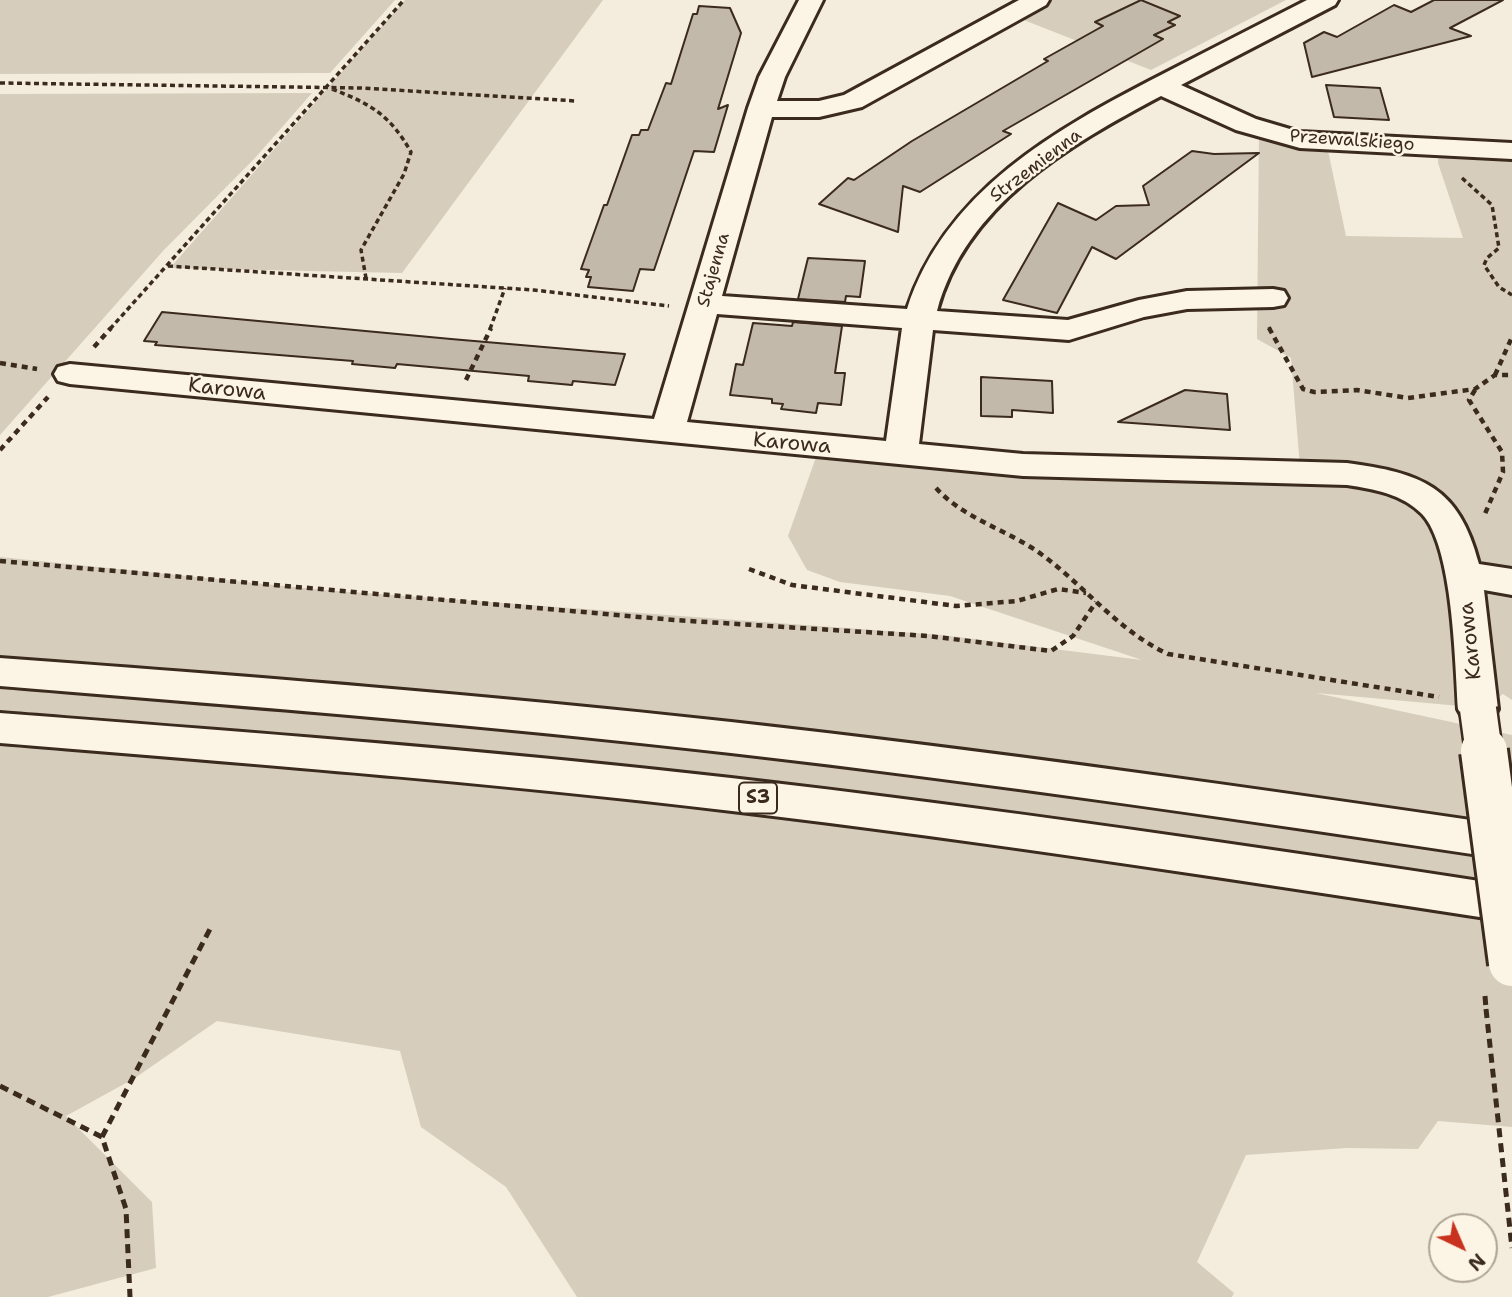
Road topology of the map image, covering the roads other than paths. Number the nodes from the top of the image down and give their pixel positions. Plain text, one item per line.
1 (811, 0) edge
2 (1037, 0) edge
3 (1326, 0) edge
4 (1161, 86) junction
5 (761, 108) junction
6 (1512, 151) edge
7 (1260, 298) road end
8 (704, 307) junction
9 (919, 321) junction
10 (70, 374) road end
11 (667, 433) junction
12 (914, 455) junction
13 (1463, 574) junction
14 (1512, 582) edge
15 (0, 673) edge
16 (0, 728) edge
17 (1512, 843) edge
18 (1512, 904) edge
19 (1512, 963) edge

1 - 5 main road, Stajenna
2 - 5 main road
3 - 4 main road, Strzemienna
4 - 6 main road, Przewalskiego
4 - 9 main road, Strzemienna
5 - 8 main road, Stajenna
7 - 9 main road
8 - 9 main road
8 - 11 main road, Stajenna
9 - 12 main road, Strzemienna
10 - 11 main road, Karowa
11 - 12 main road, Karowa
12 - 13 main road, Karowa
13 - 14 main road, Karowa
13 - 19 main road, Karowa, bridge
15 - 17 main road
16 - 18 main road, S3

